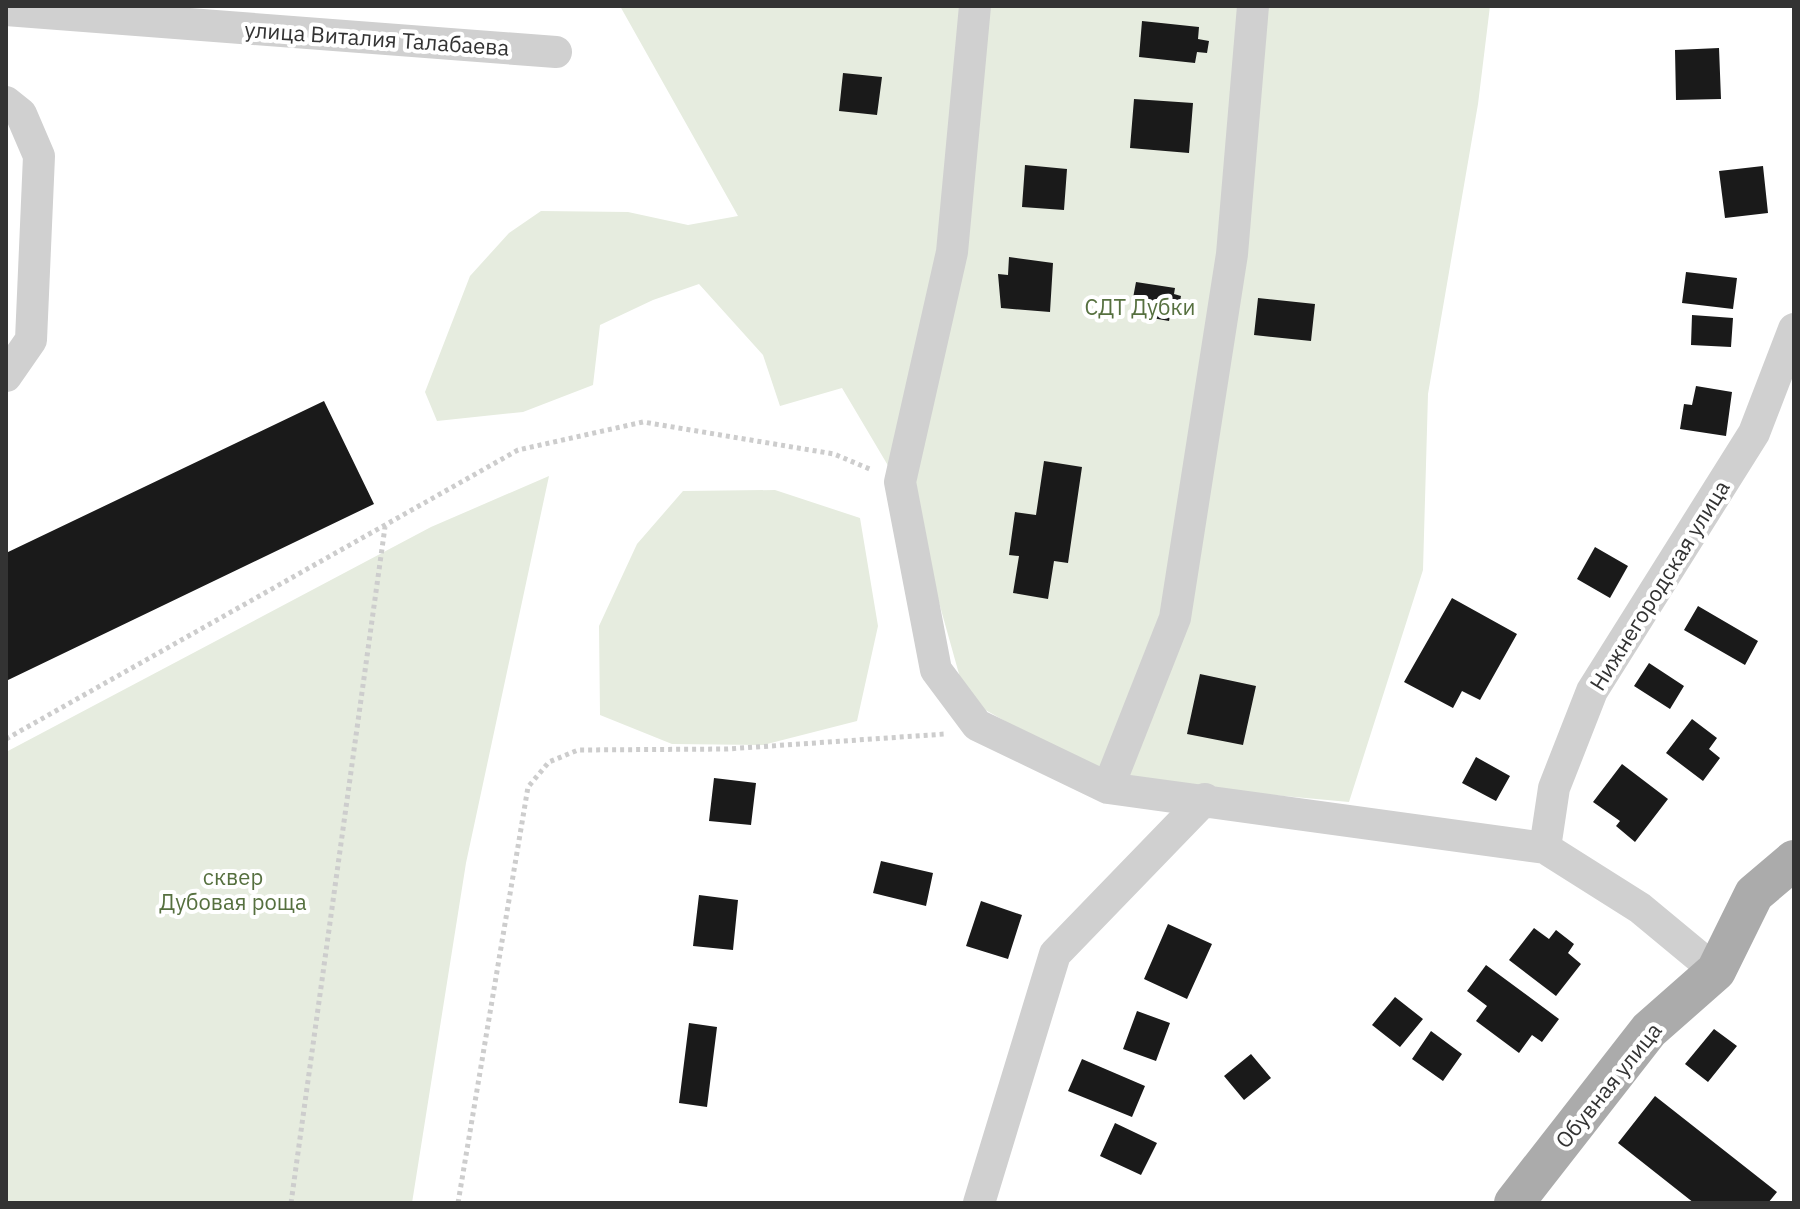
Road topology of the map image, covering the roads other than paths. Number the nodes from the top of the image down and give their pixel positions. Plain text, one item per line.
1 (975, 6) edge
2 (1253, 6) edge
3 (6, 10) edge
4 (89, 11) edge
5 (556, 52) dead end
6 (6, 102) edge
7 (1794, 329) edge
8 (6, 376) edge
9 (1108, 788) junction
10 (1205, 799) junction
11 (1545, 848) junction
12 (1794, 860) edge
13 (1716, 971) junction
14 (979, 1203) edge
15 (1514, 1203) edge

1 - 9 street
2 - 9 street
3 - 4 street, улица Виталия Талабаева
4 - 5 street, улица Виталия Талабаева
6 - 8 street
7 - 11 street, Нижнегородская улица
9 - 10 street
10 - 11 street
10 - 14 street
11 - 13 street
12 - 13 main road, Обувная улица
13 - 15 main road, Обувная улица

